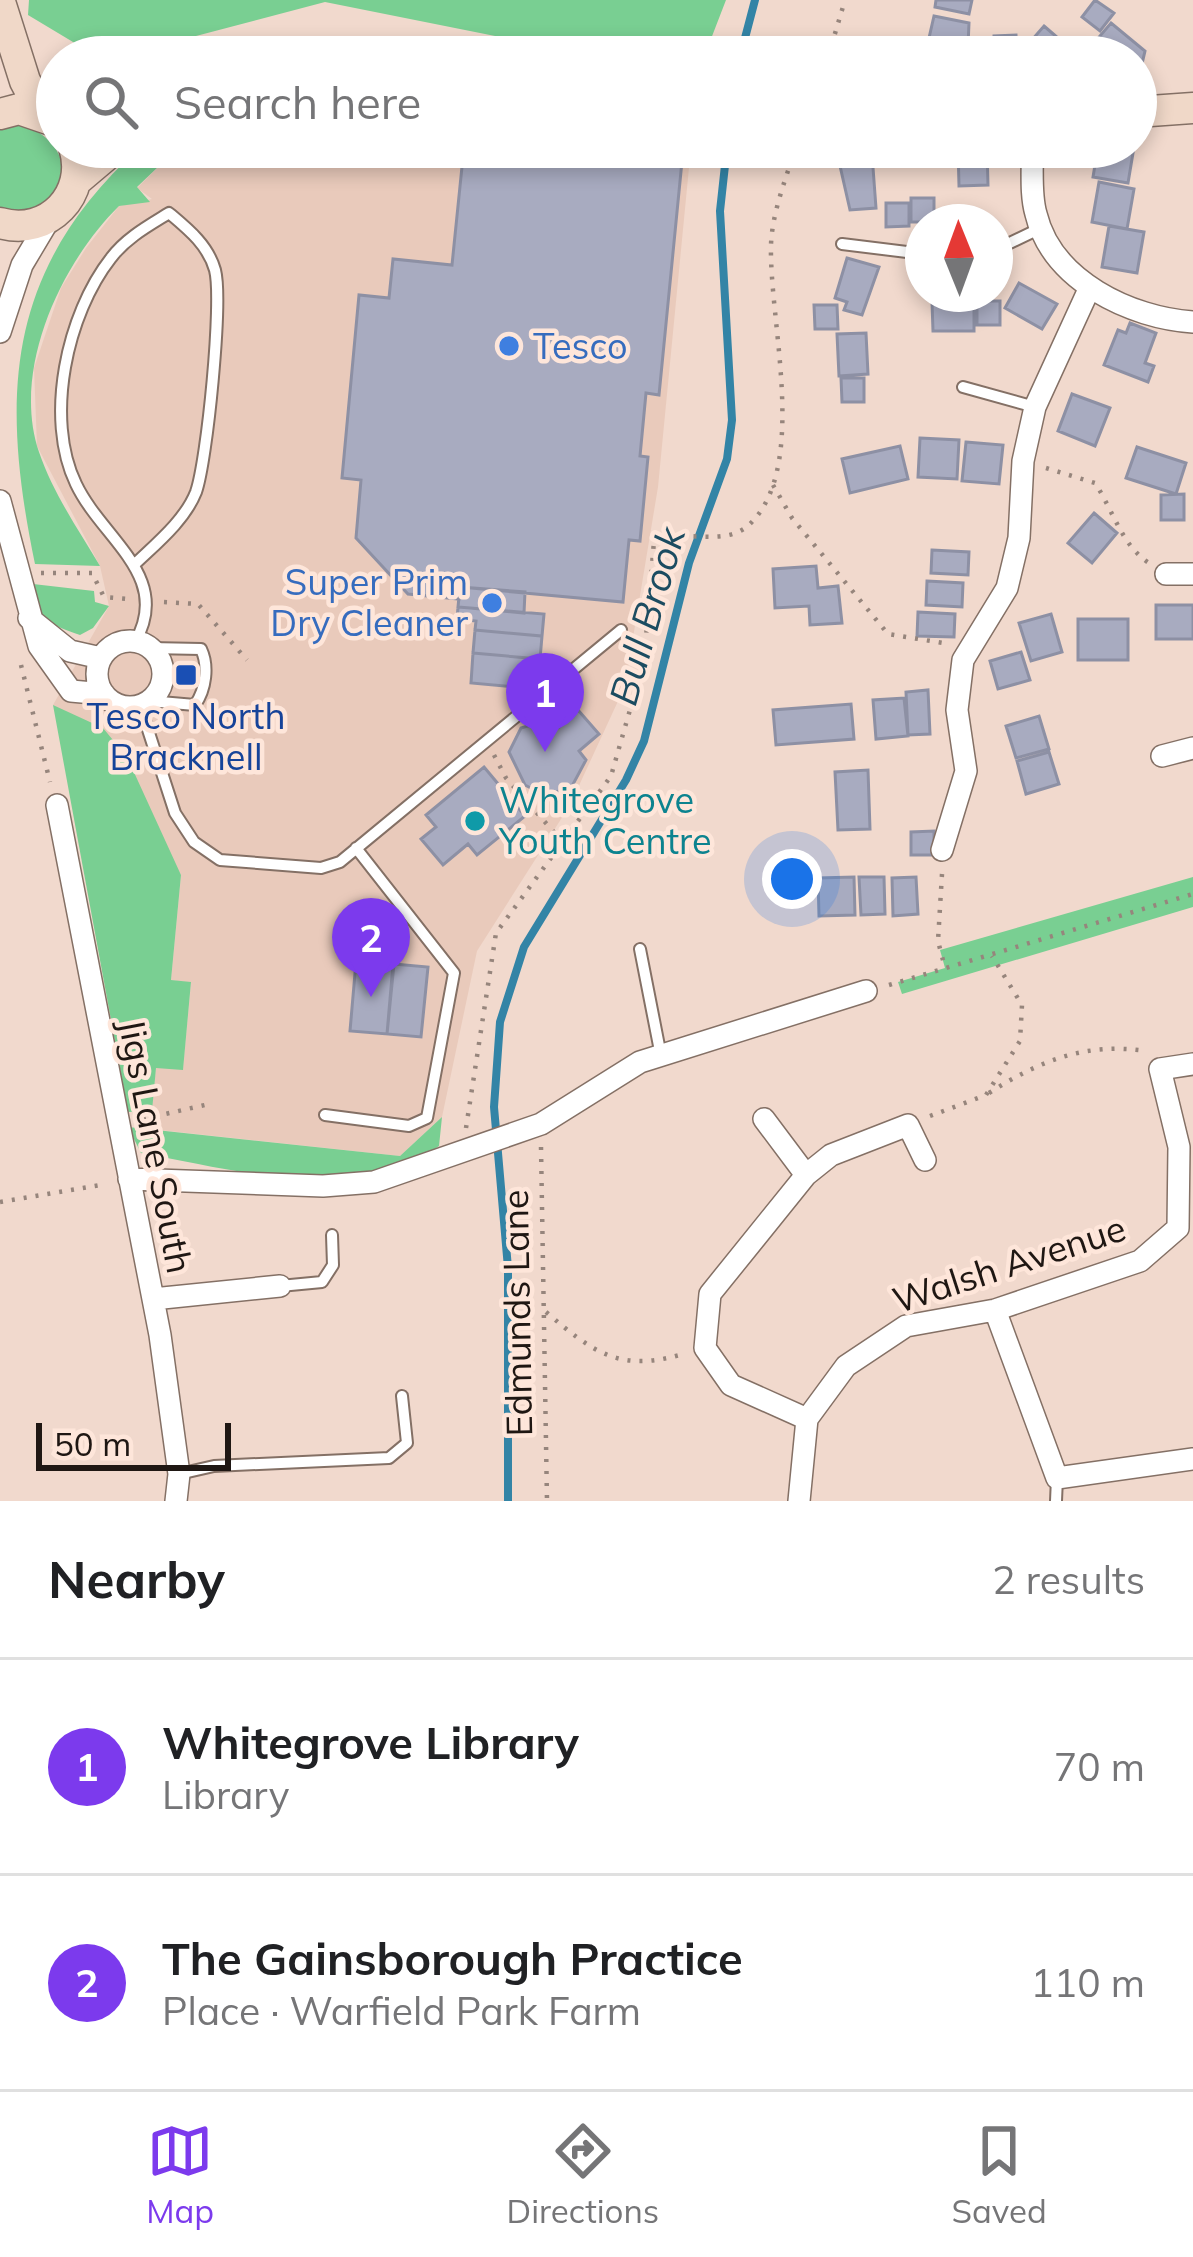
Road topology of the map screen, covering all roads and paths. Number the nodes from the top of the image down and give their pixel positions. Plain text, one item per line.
1 (845, 0) edge
2 (0, 2) edge
3 (834, 36) edge
4 (36, 93) edge
5 (1193, 108) edge
6 (1157, 111) edge
7 (0, 114) edge
8 (36, 114) edge
9 (76, 168) edge
10 (92, 168) edge
11 (790, 168) edge
12 (1033, 168) edge
13 (77, 181) junction
14 (50, 218) junction
15 (0, 223) edge
16 (1042, 227) junction
17 (1013, 241) edge
18 (842, 244) dead end
19 (905, 252) edge
20 (1090, 287) junction
21 (0, 295) edge
22 (0, 305) edge
23 (1193, 322) edge
24 (0, 332) edge
25 (963, 388) dead end
26 (1035, 407) junction
27 (1023, 461) junction
28 (773, 485) junction
29 (0, 501) edge
30 (136, 563) junction
31 (29, 574) dead end
32 (1166, 574) joint
33 (1193, 574) edge
34 (147, 600) junction
35 (28, 618) junction
36 (621, 630) dead end
37 (142, 645) junction
38 (970, 645) junction
39 (16, 648) dead end
40 (101, 658) junction
41 (247, 659) dead end
42 (104, 694) junction
43 (145, 703) junction
44 (486, 741) junction
45 (1193, 748) edge
46 (1162, 756) dead end
47 (57, 805) joint
48 (561, 840) junction
49 (356, 848) junction
50 (943, 850) joint
51 (1193, 894) edge
52 (640, 949) dead end
53 (990, 954) junction
54 (945, 968) junction
55 (866, 992) joint
56 (661, 1056) junction
57 (1193, 1064) edge
58 (1160, 1069) junction
59 (986, 1095) junction
60 (205, 1105) dead end
61 (326, 1115) dead end
62 (764, 1118) dead end
63 (120, 1124) junction
64 (541, 1124) junction
65 (908, 1125) junction
66 (459, 1150) junction
67 (925, 1160) dead end
68 (806, 1175) junction
69 (129, 1179) junction
70 (106, 1184) dead end
71 (0, 1202) edge
72 (1185, 1230) edge
73 (332, 1235) dead end
74 (280, 1286) joint
75 (153, 1300) junction
76 (995, 1310) junction
77 (546, 1312) junction
78 (705, 1348) junction
79 (402, 1396) dead end
80 (807, 1419) junction
81 (1193, 1459) edge
82 (179, 1474) junction
83 (1056, 1490) edge
84 (176, 1501) edge
85 (547, 1501) edge
86 (799, 1501) edge

1 - 3 path
2 - 4 street
5 - 6 street
7 - 8 street
9 - 13 street
10 - 13 street
11 - 28 path
12 - 16 street
13 - 14 street
14 - 15 street
14 - 24 street
16 - 17 lane
16 - 20 street
18 - 19 lane
20 - 23 street
20 - 26 street
21 - 22 street
25 - 26 lane
26 - 27 street
27 - 32 path
27 - 38 street
28 - 38 path
28 - 48 path
29 - 35 street
30 - 30 lane
30 - 34 lane
31 - 34 path
32 - 33 street
34 - 37 lane
34 - 41 path
35 - 40 street
35 - 42 street
36 - 44 lane
37 - 40 street
37 - 43 street
37 - 43 lane
38 - 50 street
39 - 47 path
40 - 42 street
42 - 43 street
43 - 49 lane
44 - 48 path
44 - 49 lane
45 - 46 street
47 - 63 street, Jigs Lane South
48 - 66 path
49 - 61 lane
50 - 54 path
51 - 53 path
52 - 56 lane
53 - 54 path
53 - 59 path
54 - 55 path
55 - 56 street
56 - 64 street
57 - 58 street
58 - 59 path
58 - 72 street, Walsh Avenue
59 - 65 path
60 - 63 path
62 - 68 street
63 - 69 street, Jigs Lane South
64 - 66 street
64 - 77 path, Edmunds Lane
65 - 67 street
65 - 68 street
66 - 69 street
68 - 78 street
69 - 75 street, Jigs Lane South
70 - 71 path
72 - 76 street, Walsh Avenue
73 - 74 lane
74 - 75 street
75 - 82 street, Jigs Lane South
76 - 80 street, Walsh Avenue
76 - 83 street
77 - 78 path
77 - 85 path, Edmunds Lane
78 - 80 street
79 - 82 lane
80 - 86 street
81 - 83 street
82 - 84 street, Jigs Lane South

